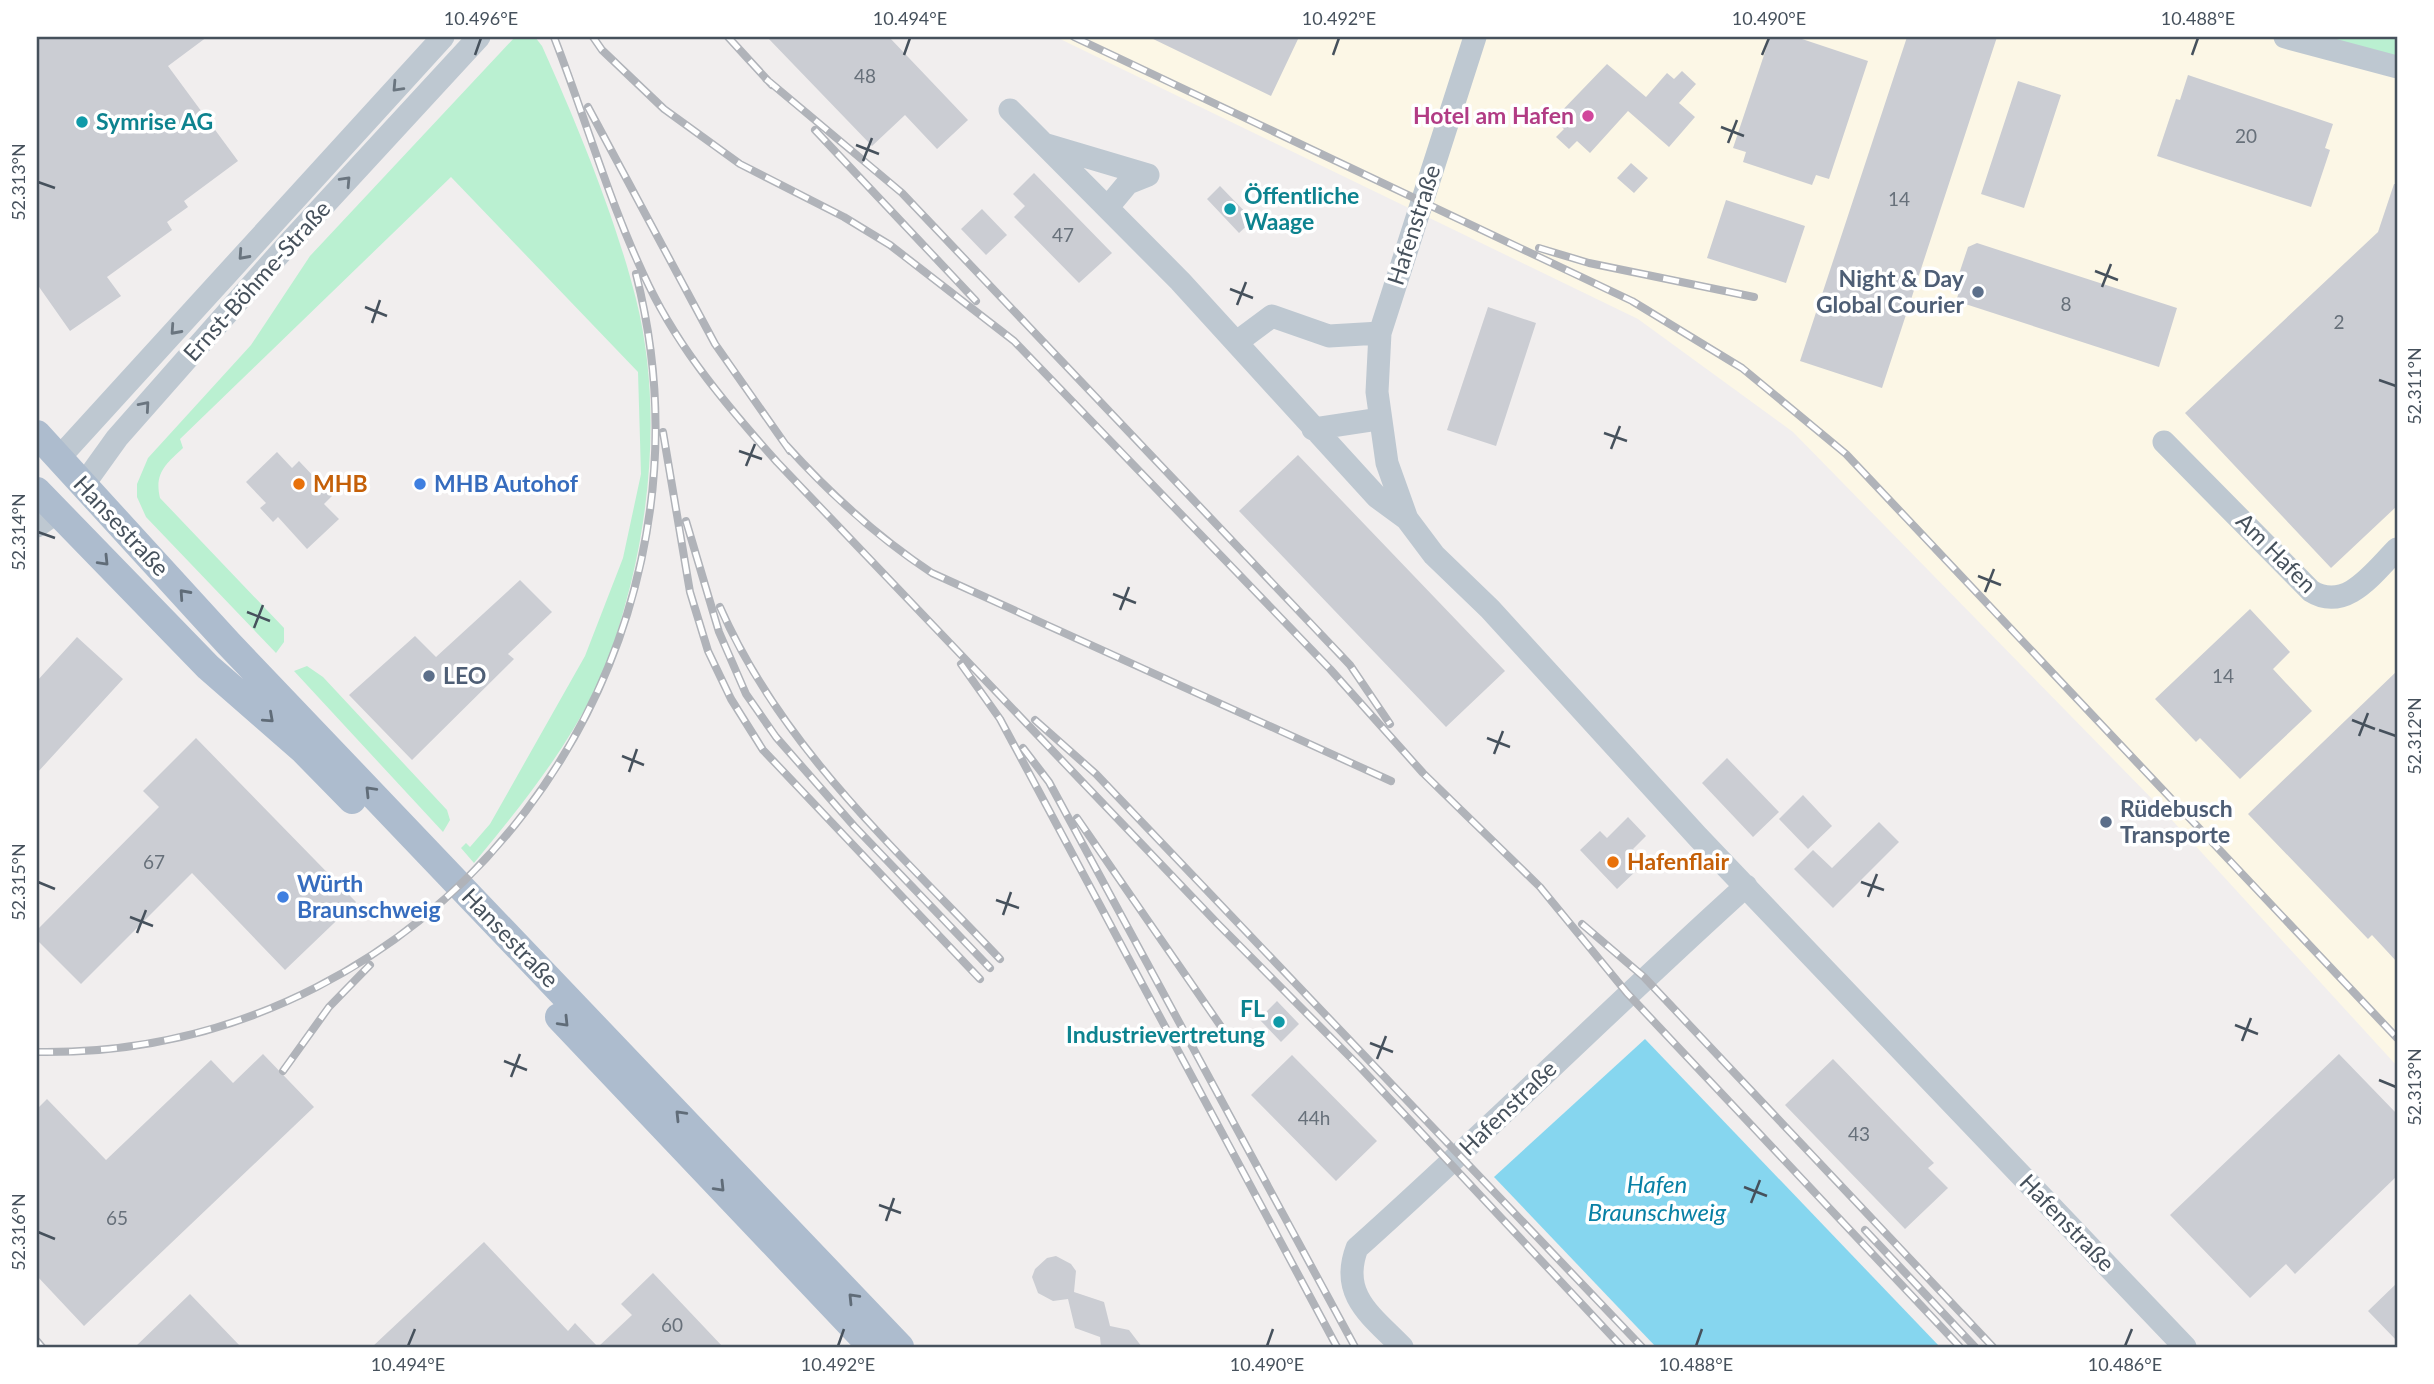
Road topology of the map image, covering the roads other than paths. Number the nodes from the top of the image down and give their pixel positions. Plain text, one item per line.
1 (443, 37) edge
2 (479, 37) edge
3 (1475, 37) edge
4 (2285, 37) edge
5 (2397, 67) edge
6 (1010, 110) dead end
7 (1046, 145) junction
8 (1108, 207) junction
9 (1380, 333) junction
10 (1237, 342) junction
11 (1380, 419) junction
12 (1313, 429) junction
13 (37, 434) edge
14 (2164, 442) dead end
15 (58, 459) junction
16 (37, 481) edge
17 (84, 484) junction
18 (37, 491) edge
19 (47, 519) edge
20 (1407, 519) junction
21 (2397, 549) edge
22 (1746, 886) junction
23 (872, 1347) edge
24 (900, 1347) edge
25 (1402, 1347) edge
26 (2185, 1347) edge

1 -> 15 street, Ernst-Böhme-Straße
17 -> 2 street, Ernst-Böhme-Straße
3 - 9 street, Hafenstraße
4 - 5 street
6 - 7 street, Hafenstraße
7 - 8 street, Hafenstraße
7 - 8 street, Hafenstraße
8 - 10 street, Hafenstraße
9 - 10 street
9 - 11 street, Hafenstraße
10 - 12 street, Hafenstraße
11 - 12 street
11 - 20 street, Hafenstraße
12 - 20 street, Hafenstraße
13 - 15 main road, Hansestraße
14 - 21 street, Am Hafen
15 - 16 main road, Ernst-Böhme-Straße
15 - 17 main road, Hansestraße
17 - 19 main road, Ernst-Böhme-Straße
24 -> 17 main road, Hansestraße
18 - 19 main road, Hansestraße
19 -> 23 main road, Hansestraße
20 - 22 street, Hafenstraße
22 - 25 street, Hafenstraße
22 - 26 street, Hafenstraße

